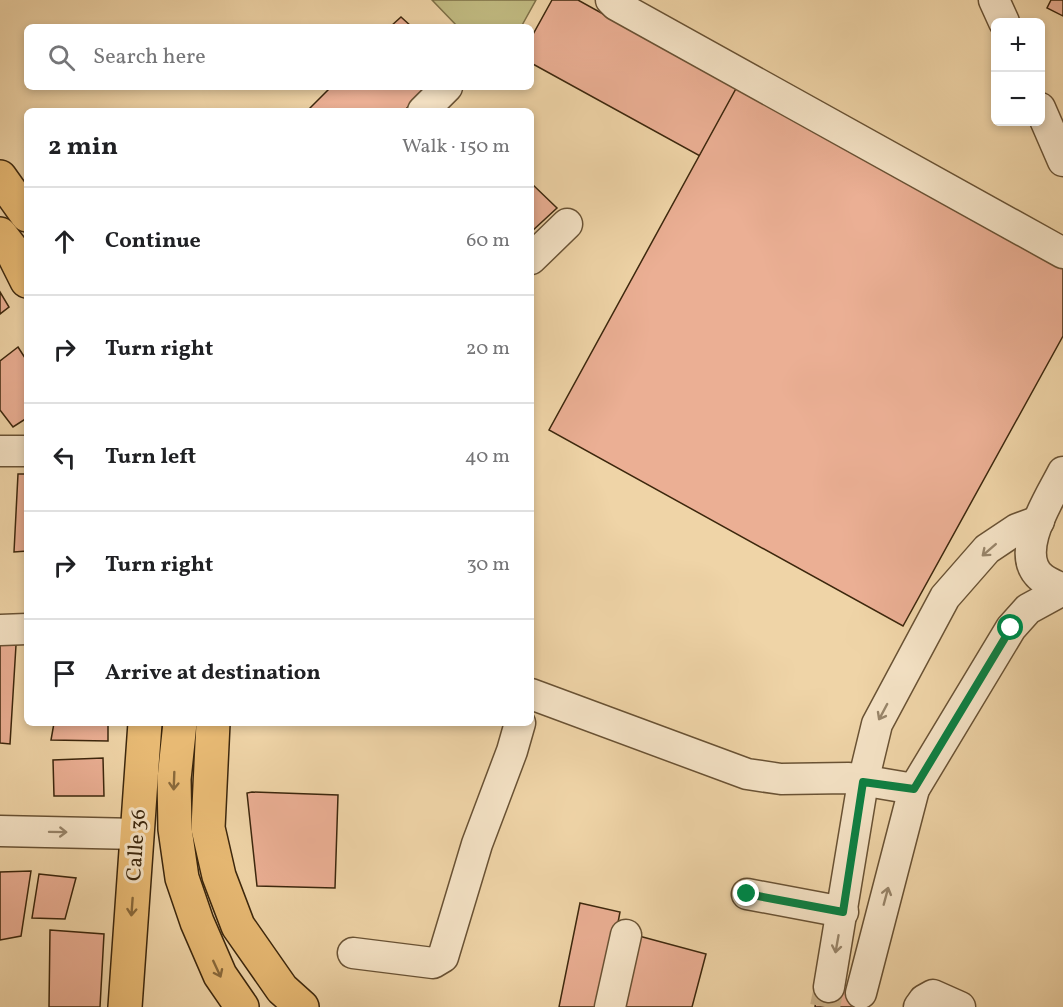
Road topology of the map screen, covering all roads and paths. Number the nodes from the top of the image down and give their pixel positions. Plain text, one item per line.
1 (611, 0) edge
2 (994, 0) edge
3 (1002, 18) edge
4 (444, 90) edge
5 (426, 108) edge
6 (1045, 118) edge
7 (1063, 161) edge
8 (0, 177) edge
9 (24, 211) edge
10 (567, 224) dead end
11 (0, 234) edge
12 (1063, 253) edge
13 (534, 255) edge
14 (24, 275) edge
15 (0, 451) edge
16 (24, 451) edge
17 (1063, 472) edge
18 (1039, 521) junction
19 (1063, 590) edge
20 (24, 629) edge
21 (0, 630) edge
22 (534, 695) edge
23 (145, 726) edge
24 (180, 726) edge
25 (213, 726) edge
26 (519, 726) edge
27 (863, 782) junction
28 (914, 789) junction
29 (0, 831) edge
30 (138, 834) junction
31 (219, 876) junction
32 (747, 894) dead end
33 (843, 912) junction
34 (626, 935) dead end
35 (353, 953) dead end
36 (128, 968) junction
37 (829, 987) tunnel mouth
38 (861, 993) tunnel mouth
39 (125, 1007) edge
40 (141, 1007) edge
41 (242, 1007) edge
42 (275, 1007) edge
43 (302, 1007) edge
44 (610, 1007) edge
45 (919, 1007) edge
46 (960, 1007) edge

1 - 12 street
2 - 3 street
4 - 5 street
6 - 7 street
8 - 9 main road
10 - 13 street
11 - 14 main road
15 - 16 street
17 - 18 street
18 - 19 street
18 -> 27 street
19 - 28 street
20 - 21 street
22 - 27 street
23 - 30 main road, Calle 36
24 -> 41 main road
25 - 31 main road
26 - 35 street
27 - 28 street
27 - 33 street
38 -> 28 street
29 -> 30 street
30 -> 36 main road, Calle 36
31 - 42 main road
31 - 43 main road
32 - 33 street
33 -> 37 street
34 - 44 street
36 - 39 main road, Calle 36
36 - 40 main road, Calle 36
45 - 46 street

